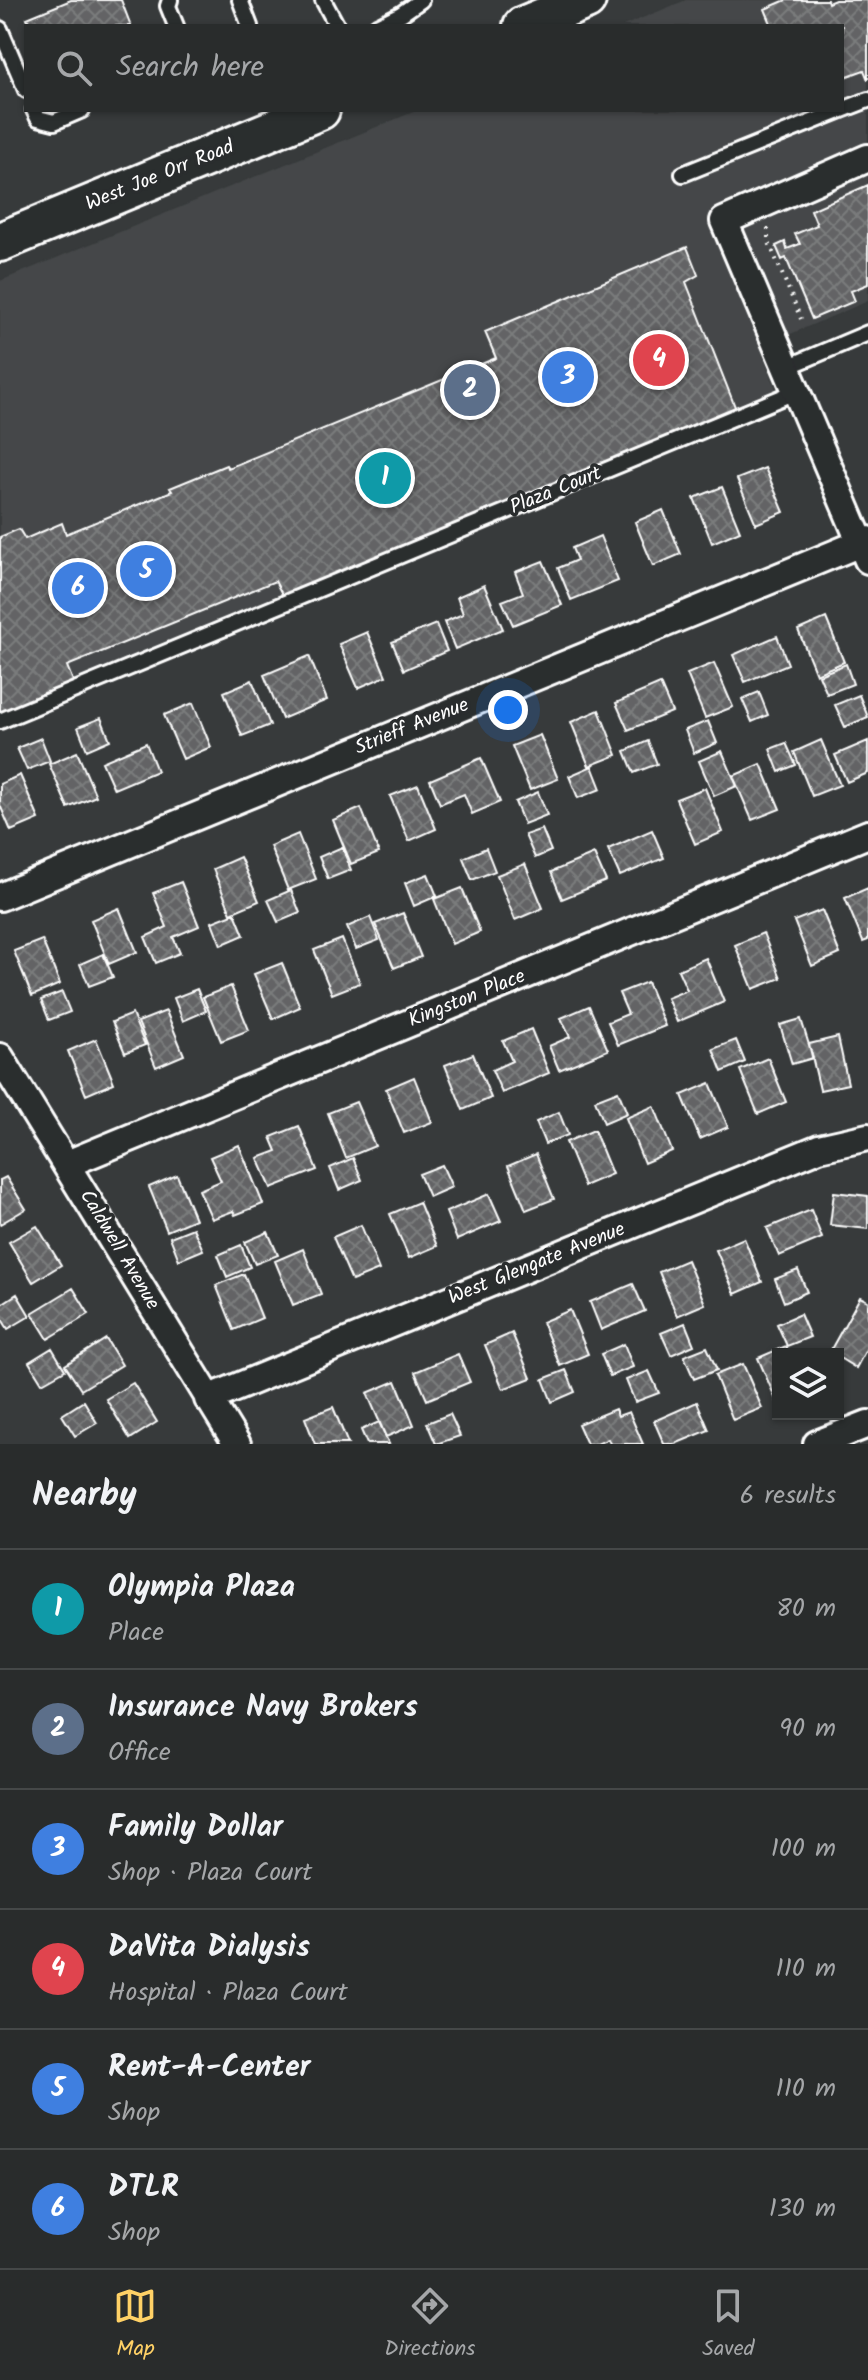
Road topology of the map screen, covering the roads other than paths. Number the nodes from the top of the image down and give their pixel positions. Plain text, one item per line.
1 (170, 0) edge
2 (240, 0) edge
3 (323, 0) edge
4 (421, 0) edge
5 (586, 0) edge
6 (175, 24) edge
7 (249, 24) edge
8 (336, 24) edge
9 (381, 24) edge
10 (528, 24) edge
11 (0, 29) edge
12 (24, 85) edge
13 (868, 100) edge
14 (844, 109) edge
15 (35, 112) edge
16 (77, 112) edge
17 (837, 112) edge
18 (292, 114) edge
19 (868, 158) edge
20 (683, 174) dead end
21 (0, 242) edge
22 (868, 333) edge
23 (790, 380) junction
24 (866, 547) edge
25 (0, 721) edge
26 (868, 834) edge
27 (0, 897) edge
28 (0, 1057) edge
29 (868, 1137) edge
30 (67, 1164) junction
31 (208, 1399) junction
32 (868, 1424) edge
33 (237, 1444) edge
34 (817, 1444) edge

1 - 6 lane
2 - 7 lane
3 - 8 lane
4 - 9 lane
5 - 10 street
11 - 12 lane
13 - 14 lane
15 - 16 lane
17 - 20 lane
18 - 21 street, West Joe Orr Road
19 - 23 street
22 - 23 lane, Plaza Court
23 - 24 street
23 - 25 lane, Plaza Court
24 - 27 street, Strieff Avenue
26 - 30 street, Kingston Place
28 - 30 street, Caldwell Avenue
29 - 31 street, West Glengate Avenue
30 - 31 street, Caldwell Avenue
31 - 33 street, Caldwell Avenue
32 - 34 street

